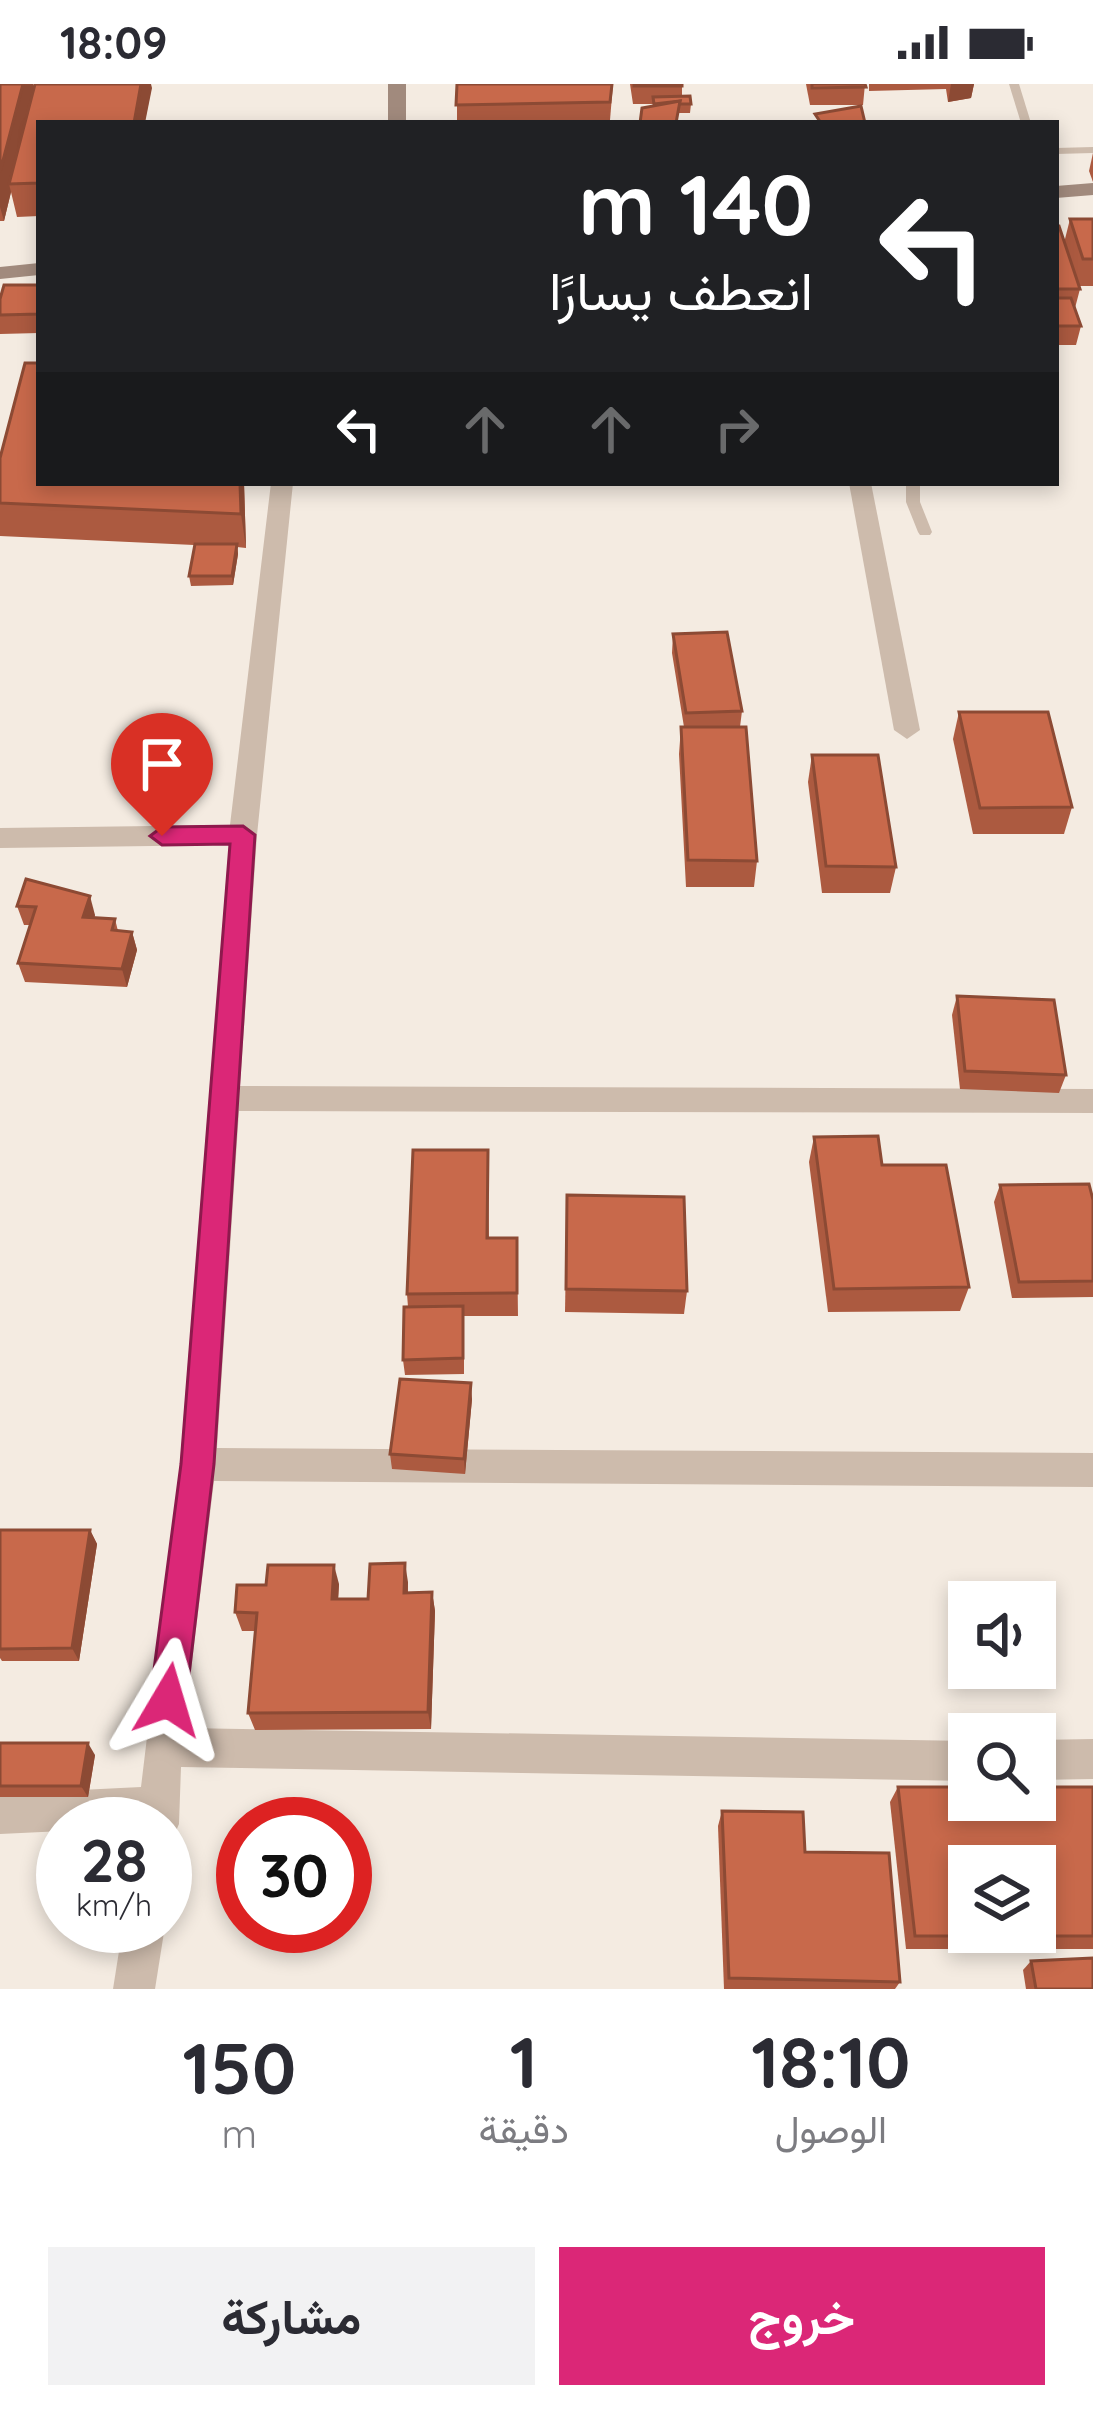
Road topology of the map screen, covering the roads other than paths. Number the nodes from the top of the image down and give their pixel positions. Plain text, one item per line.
1 (397, 84) edge
2 (1013, 84) edge
3 (397, 120) edge
4 (1026, 120) edge
5 (1093, 150) edge
6 (1059, 151) edge
7 (1093, 189) edge
8 (1059, 192) edge
9 (36, 269) edge
10 (0, 272) edge
11 (282, 486) edge
12 (861, 486) edge
13 (913, 486) edge
14 (925, 532) dead end
15 (907, 730) dead end
16 (243, 835) junction
17 (0, 838) edge
18 (222, 1098) junction
19 (1093, 1101) edge
20 (197, 1464) junction
21 (1093, 1470) edge
22 (162, 1748) junction
23 (1093, 1759) edge
24 (1056, 1760) edge
25 (948, 1761) edge
26 (161, 1797) edge
27 (0, 1814) edge
28 (36, 1814) edge
29 (140, 1953) edge
30 (134, 1989) edge

1 - 3 street
2 - 4 lane
5 - 6 lane
7 - 8 street
9 - 10 street
11 - 16 street
12 - 15 street
13 - 14 lane
16 - 17 street
16 - 18 street
18 - 19 street
18 - 20 street
20 - 21 street
20 - 22 street
22 - 25 street
22 - 26 street
23 - 24 street
27 - 28 street
29 - 30 street

